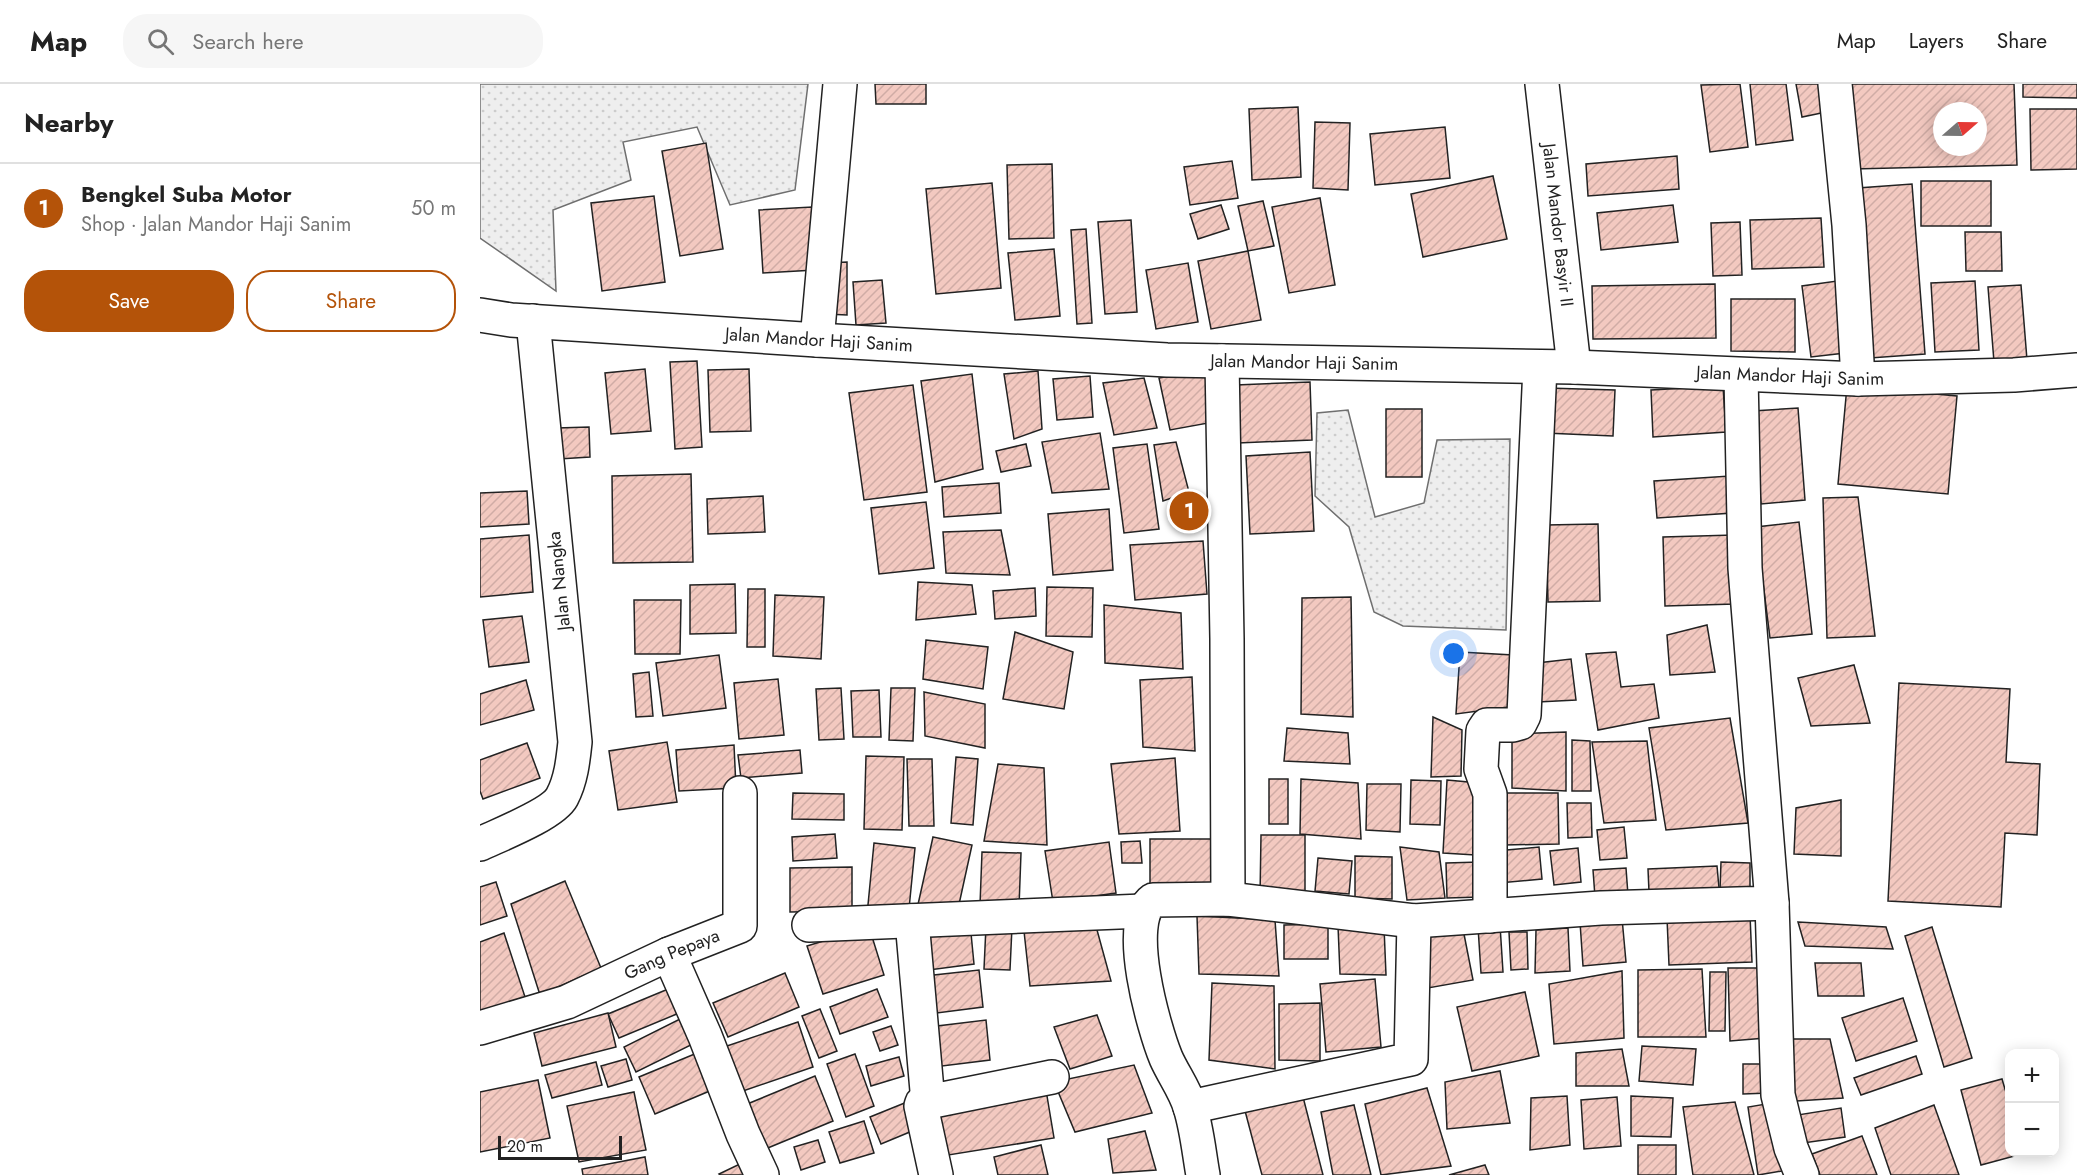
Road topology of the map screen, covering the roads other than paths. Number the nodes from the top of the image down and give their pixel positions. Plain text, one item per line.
1 (840, 84) edge
2 (1542, 84) edge
3 (1835, 84) edge
4 (480, 315) edge
5 (533, 321) junction
6 (817, 340) junction
7 (1222, 361) junction
8 (1540, 367) junction
9 (1574, 367) junction
10 (2077, 370) edge
11 (1741, 375) junction
12 (1858, 379) junction
13 (740, 793) dead end
14 (480, 844) edge
15 (1228, 899) junction
16 (1772, 903) junction
17 (1143, 911) junction
18 (1490, 916) junction
19 (912, 921) junction
20 (1414, 921) junction
21 (809, 925) dead end
22 (669, 954) junction
23 (480, 1028) edge
24 (1052, 1077) dead end
25 (928, 1102) junction
26 (1190, 1107) junction
27 (762, 1175) edge
28 (936, 1175) edge
29 (1203, 1175) edge
30 (1802, 1175) edge

1 - 6 street
2 - 9 street, Jalan Mandor Basyir II
3 - 12 street
4 - 5 street
5 - 6 street, Jalan Mandor Haji Sanim
5 - 14 street, Jalan Nangka
6 - 7 street, Jalan Mandor Haji Sanim
7 - 8 street, Jalan Mandor Haji Sanim
7 - 15 street
8 - 9 street, Jalan Mandor Haji Sanim
8 - 18 street
9 - 11 street, Jalan Mandor Haji Sanim
10 - 12 street, Jalan Mandor Haji Sanim
11 - 12 street, Jalan Mandor Haji Sanim
11 - 16 street
13 - 22 street, Gang Pepaya
15 - 17 street
15 - 20 street
16 - 18 street
16 - 30 street
17 - 19 street
17 - 26 street
18 - 20 street
19 - 21 street
19 - 25 street
20 - 26 street
22 - 23 street, Gang Pepaya
22 - 27 street
24 - 25 street
25 - 28 street
26 - 29 street

